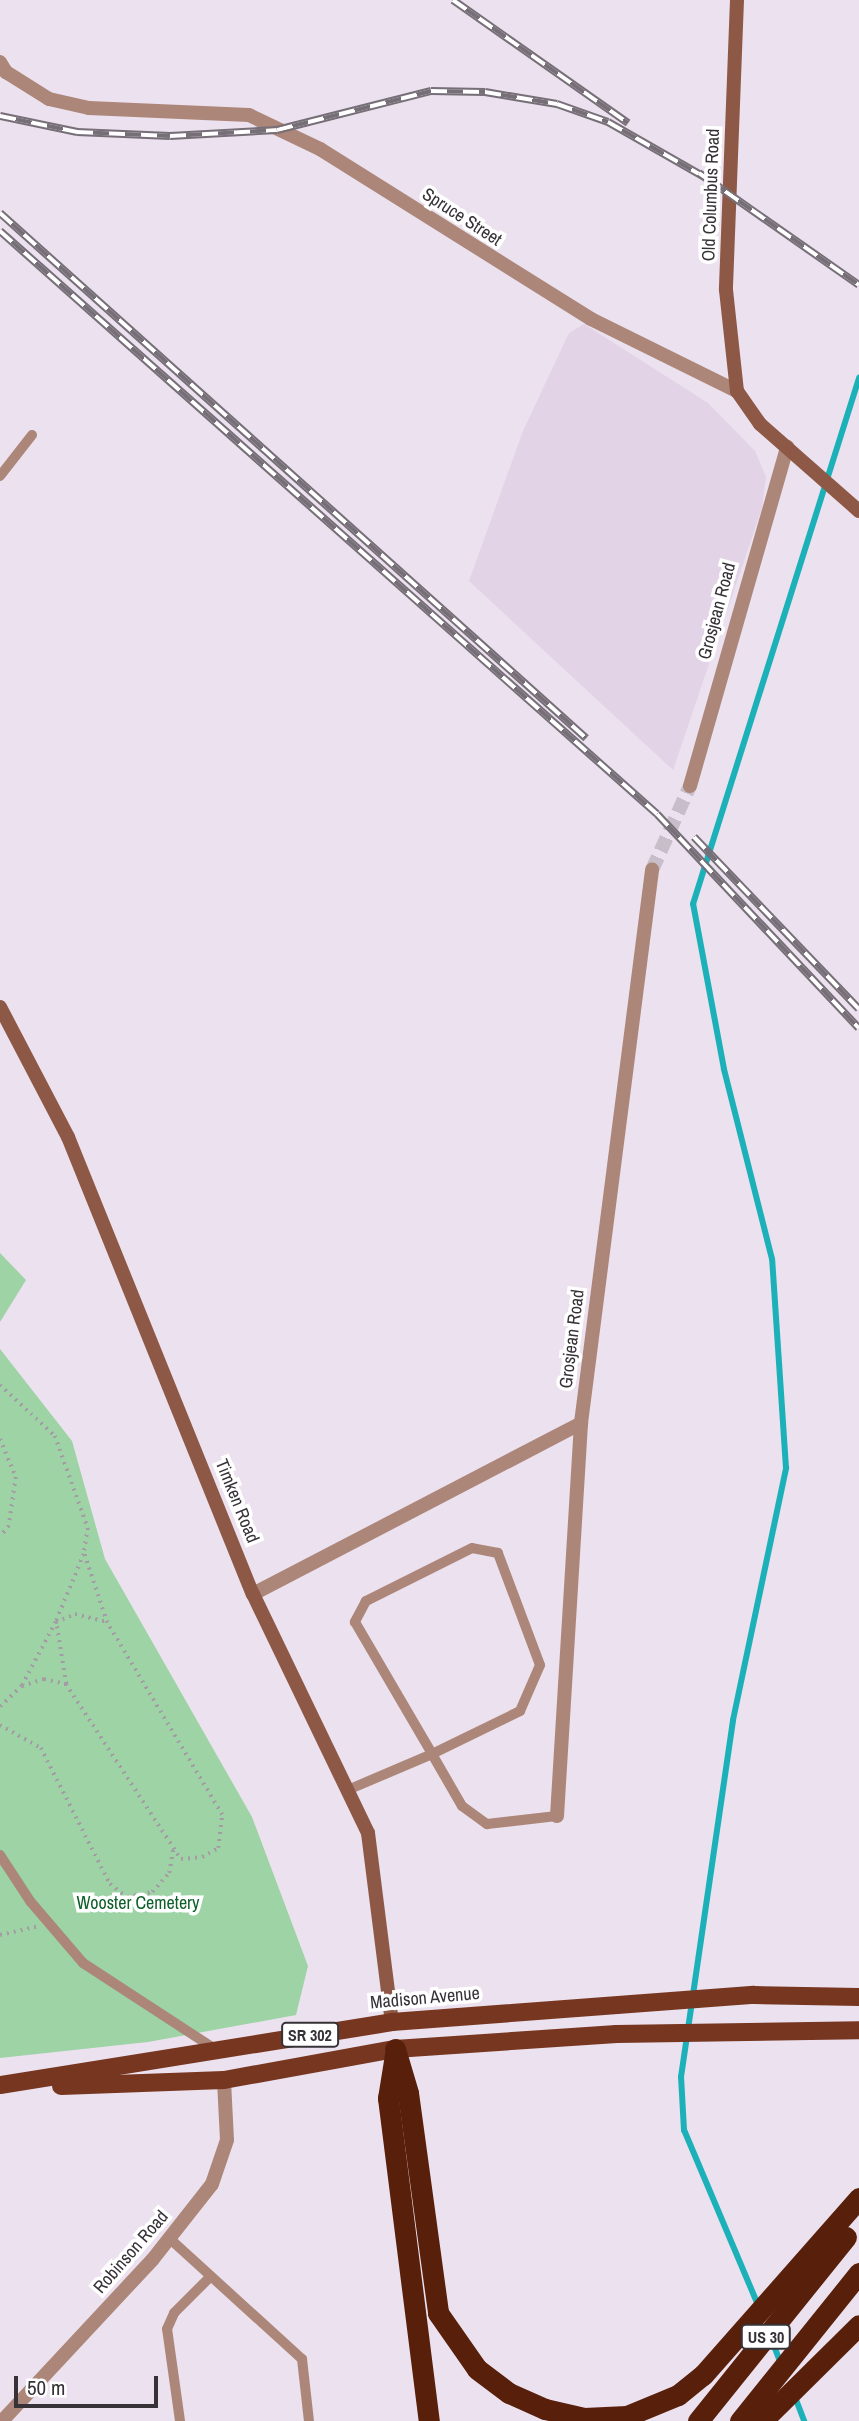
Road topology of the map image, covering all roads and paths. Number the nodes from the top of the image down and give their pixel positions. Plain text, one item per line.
1 (737, 0) edge
2 (0, 62) edge
3 (737, 390) junction
4 (32, 435) dead end
5 (787, 447) junction
6 (0, 476) edge
7 (859, 511) edge
8 (690, 786) tunnel mouth
9 (652, 870) tunnel mouth
10 (0, 1007) edge
11 (0, 1385) edge
12 (581, 1423) junction
13 (0, 1439) edge
14 (0, 1537) edge
15 (85, 1554) junction
16 (253, 1594) junction
17 (56, 1622) junction
18 (107, 1623) junction
19 (66, 1684) junction
20 (22, 1686) junction
21 (0, 1707) edge
22 (0, 1725) edge
23 (432, 1754) junction
24 (350, 1788) junction
25 (556, 1816) joint
26 (173, 1850) junction
27 (0, 1855) edge
28 (50, 1924) junction
29 (0, 1935) edge
30 (859, 1997) edge
31 (392, 2022) junction
32 (859, 2030) edge
33 (395, 2049) junction
34 (222, 2052) junction
35 (224, 2080) junction
36 (0, 2087) edge
37 (859, 2198) edge
38 (859, 2220) edge
39 (169, 2238) junction
40 (816, 2261) junction
41 (859, 2273) edge
42 (211, 2276) junction
43 (853, 2330) edge
44 (2, 2421) edge
45 (180, 2421) edge
46 (309, 2421) edge
47 (429, 2421) edge
48 (698, 2421) edge
49 (740, 2421) edge
50 (762, 2421) edge

1 - 3 street, Old Columbus Road
2 - 3 street, Spruce Street
3 - 5 street, Spruce Street
4 - 6 lane
5 - 7 street, Spruce Street
5 - 8 street, Grosjean Road
9 - 12 street, Grosjean Road
10 - 16 street, Timken Road
11 - 15 path
12 - 16 street
12 - 25 street, Grosjean Road
13 - 14 path
15 - 17 path
15 - 18 path
16 - 24 street, Timken Road
17 - 18 path
17 - 19 path
17 - 20 path
18 - 26 path
19 - 20 path
19 - 26 path
20 - 21 path
22 - 26 path
23 - 23 lane
23 - 24 lane
23 - 25 lane
24 - 31 street, Timken Road
27 - 28 lane
28 - 29 path
28 - 34 lane
30 - 31 main road, Madison Avenue / SR 302
31 - 33 main road
31 - 34 main road, Madison Avenue / SR 302
32 - 33 main road, Madison Avenue / SR 302
33 - 35 main road, Madison Avenue / SR 302
33 - 40 highway
33 - 47 highway
34 - 36 main road, Madison Avenue / SR 302
35 - 36 main road, Madison Avenue / SR 302
35 - 39 street, Robinson Road
37 - 40 highway
38 - 40 highway, US 30
39 - 42 lane
39 - 44 street, Robinson Road
40 - 48 highway, US 30
41 - 49 highway, US 30
42 - 45 lane
42 - 46 lane
43 - 50 highway

